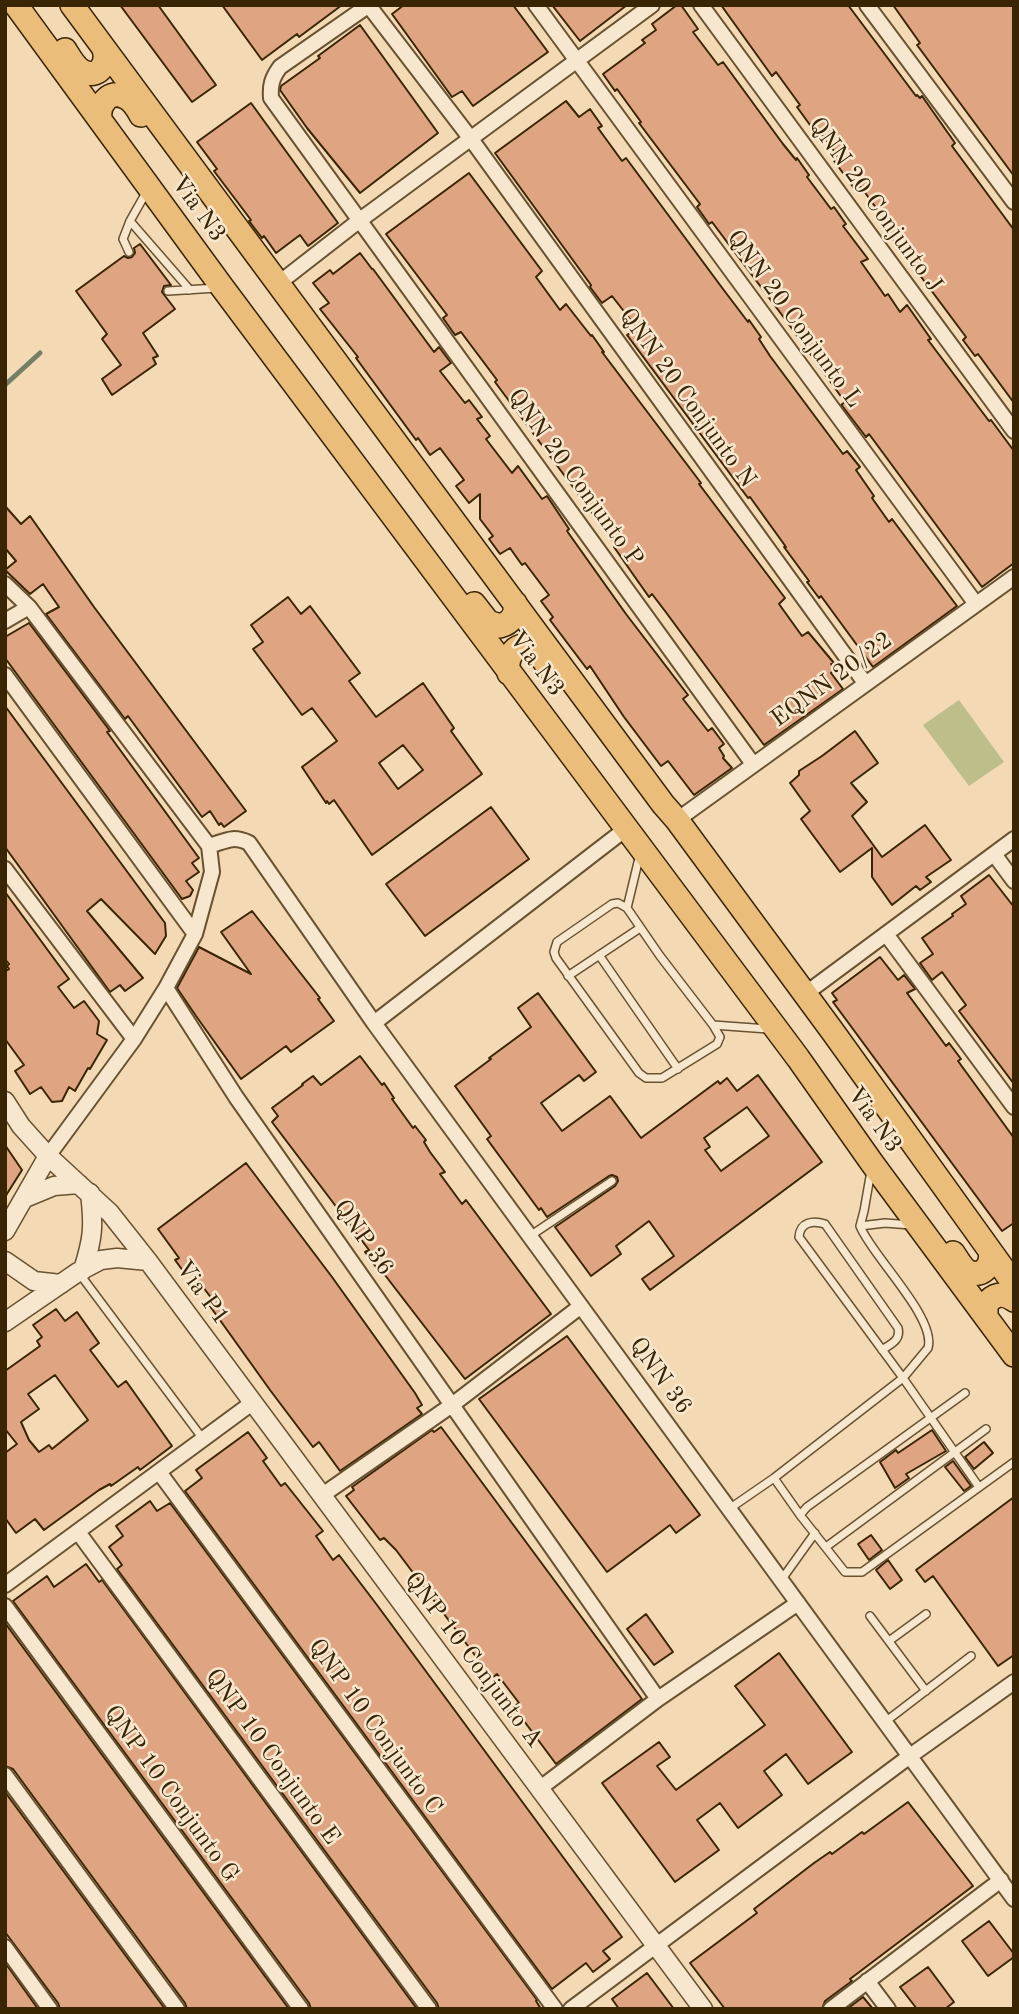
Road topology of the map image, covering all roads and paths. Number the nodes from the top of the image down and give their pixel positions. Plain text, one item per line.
1 (16, 5) edge
2 (32, 5) edge
3 (72, 5) edge
4 (536, 5) edge
5 (652, 5) edge
6 (701, 5) edge
7 (867, 5) edge
8 (369, 6) edge
9 (103, 47) junction
10 (576, 62) junction
11 (100, 118) junction
12 (471, 139) junction
13 (149, 187) junction
14 (1014, 202) edge
15 (360, 220) junction
16 (130, 221) junction
17 (129, 252) dead end
18 (259, 257) junction
19 (279, 283) junction
20 (222, 287) junction
21 (190, 290) junction
22 (169, 291) dead end
23 (1014, 431) edge
24 (367, 480) junction
25 (1014, 577) edge
26 (5, 584) edge
27 (515, 603) junction
28 (976, 604) junction
29 (29, 607) junction
30 (5, 621) edge
31 (509, 673) junction
32 (5, 675) edge
33 (865, 684) junction
34 (753, 764) junction
35 (670, 812) junction
36 (627, 828) junction
37 (1014, 839) edge
38 (209, 846) junction
39 (642, 848) junction
40 (994, 854) junction
41 (5, 870) edge
42 (1014, 881) edge
43 (627, 908) junction
44 (640, 928) junction
45 (195, 934) junction
46 (886, 934) junction
47 (599, 955) junction
48 (569, 976) junction
49 (166, 988) junction
50 (805, 994) junction
51 (374, 1023) junction
52 (713, 1025) junction
53 (776, 1029) junction
54 (134, 1039) junction
55 (678, 1069) junction
56 (5, 1101) edge
57 (1014, 1107) edge
58 (845, 1126) junction
59 (48, 1156) junction
60 (872, 1163) junction
61 (612, 1181) dead end
62 (85, 1189) junction
63 (25, 1198) junction
64 (860, 1226) junction
65 (918, 1226) junction
66 (5, 1231) edge
67 (530, 1236) junction
68 (990, 1252) junction
69 (5, 1261) edge
70 (148, 1261) junction
71 (81, 1271) junction
72 (61, 1284) junction
73 (1014, 1284) edge
74 (1014, 1300) edge
75 (581, 1306) junction
76 (986, 1317) junction
77 (5, 1322) edge
78 (882, 1350) junction
79 (1014, 1355) edge
80 (903, 1378) junction
81 (965, 1393) dead end
82 (252, 1403) junction
83 (452, 1405) junction
84 (930, 1418) junction
85 (986, 1429) dead end
86 (203, 1439) junction
87 (954, 1452) junction
88 (1014, 1462) edge
89 (159, 1472) junction
90 (774, 1478) junction
91 (979, 1487) junction
92 (321, 1496) junction
93 (729, 1509) junction
94 (800, 1515) junction
95 (78, 1532) junction
96 (815, 1533) junction
97 (826, 1547) junction
98 (781, 1580) junction
99 (5, 1585) edge
100 (798, 1604) junction
101 (5, 1606) edge
102 (926, 1614) dead end
103 (870, 1616) dead end
104 (889, 1641) junction
105 (971, 1656) dead end
106 (1014, 1682) edge
107 (926, 1691) junction
108 (659, 1699) junction
109 (885, 1722) junction
110 (910, 1756) junction
111 (5, 1775) edge
112 (539, 1789) junction
113 (1001, 1880) junction
114 (1014, 1899) edge
115 (656, 1945) junction
116 (5, 1947) edge
117 (867, 1981) junction
118 (50, 2009) edge
119 (177, 2009) edge
120 (301, 2009) edge
121 (429, 2009) edge
122 (555, 2009) edge
123 (572, 2009) edge
124 (703, 2009) edge
125 (831, 2009) edge
126 (888, 2009) edge

1 - 11 main road, Via N3
2 - 9 main road
3 - 9 main road, Via N3
4 - 10 street, QNN 20 Conjunto L
5 - 10 street
6 - 23 street, QNN 20 Conjunto J
7 - 14 street
8 - 12 street, QNN 20 Conjunto N
8 - 15 street, QNN 20 Conjunto P
9 - 18 main road, Via N3
10 - 12 street
10 - 28 street, QNN 20 Conjunto L
11 - 13 main road, Via N3
11 - 18 main road
12 - 15 street
12 - 33 street, QNN 20 Conjunto N
13 - 16 lane
13 - 20 main road, Via N3
15 - 19 street
15 - 34 street, QNN 20 Conjunto P
16 - 17 lane
16 - 21 lane
18 - 19 main road, Via N3
19 - 27 main road, Via N3
20 - 21 lane
20 - 24 main road, Via N3
21 - 22 lane
24 - 27 main road
24 - 31 main road, Via N3
25 - 28 street, EQNN 20/22
26 - 29 street
27 - 35 main road, Via N3
28 - 33 street, EQNN 20/22
29 - 30 street
29 - 38 street
31 - 35 main road
31 - 36 main road, Via N3
32 - 45 street
33 - 34 street, EQNN 20/22
34 - 35 street, EQNN 20/22
35 - 50 main road, Via N3
36 - 39 main road, Via N3
36 - 51 street
37 - 40 street
38 - 45 street
38 - 51 street, QNN 36
39 - 43 lane
39 - 53 main road, Via N3
40 - 42 street
40 - 46 street
41 - 54 street
43 - 44 lane
43 - 48 lane
44 - 47 lane
44 - 52 lane
45 - 49 street
46 - 50 street
46 - 57 street
47 - 48 lane
47 - 55 lane
48 - 55 lane
49 - 54 street
49 - 83 street, QNP 36
50 - 68 main road, Via N3
51 - 67 street, QNN 36
52 - 53 lane
52 - 55 lane
53 - 58 main road, Via N3
54 - 59 street
56 - 59 street
58 - 60 main road, Via N3
58 - 68 main road
59 - 62 street, Via P1
59 - 63 street
60 - 64 lane
60 - 65 main road, Via N3
61 - 67 lane
62 - 63 street
62 - 70 street, Via P1
62 - 71 street
63 - 66 street
64 - 65 lane
64 - 80 lane
65 - 76 main road, Via N3
67 - 75 street, QNN 36
68 - 73 main road, Via N3
69 - 72 street
70 - 71 street
70 - 82 street, Via P1
71 - 72 street
71 - 86 lane
72 - 77 street
74 - 76 main road
75 - 83 street
75 - 93 street, QNN 36
76 - 79 main road, Via N3
78 - 78 lane
78 - 80 lane
80 - 84 lane
80 - 90 lane
81 - 84 lane
82 - 86 street
82 - 92 street, QNP 10 Conjunto A
83 - 92 street
83 - 108 street, QNP 36
84 - 87 lane
84 - 94 lane
85 - 87 lane
86 - 89 street
87 - 91 lane
87 - 97 lane
88 - 91 lane
89 - 95 street
89 - 122 street, QNP 10 Conjunto C
90 - 93 lane
90 - 94 lane
91 - 97 lane
92 - 112 street, QNP 10 Conjunto A
93 - 98 street, QNN 36
94 - 96 lane
95 - 99 street
95 - 121 street, QNP 10 Conjunto E
96 - 97 lane
96 - 98 lane
98 - 100 street, QNN 36
100 - 108 street
100 - 109 street, QNN 36
101 - 120 street, QNP 10 Conjunto G
102 - 104 lane
103 - 104 lane
104 - 107 lane
105 - 107 lane
106 - 110 street
107 - 109 lane
108 - 112 street
109 - 110 street, QNN 36
110 - 113 street, QNN 36
110 - 115 street
111 - 119 street
112 - 115 street, QNP 10 Conjunto A
113 - 114 street, QNN 36
113 - 117 street
115 - 123 street
115 - 124 street, QNP 10 Conjunto A
116 - 118 street
117 - 125 street
117 - 126 street

